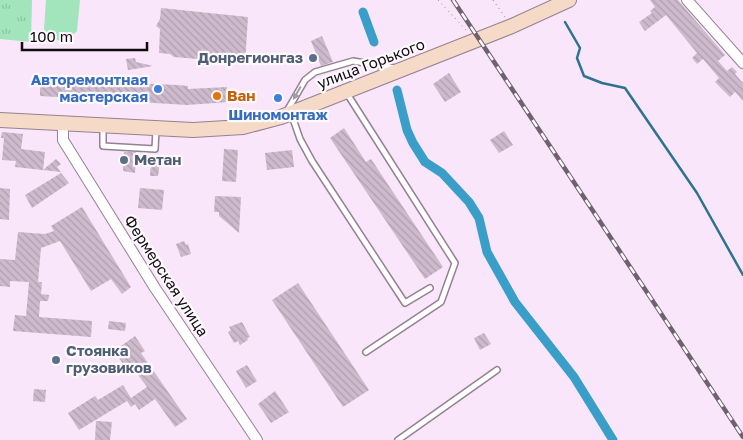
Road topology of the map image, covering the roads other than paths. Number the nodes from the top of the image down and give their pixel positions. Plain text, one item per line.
1 (569, 0) edge
2 (687, 0) edge
3 (560, 3) edge
4 (743, 62) edge
5 (403, 70) junction
6 (346, 92) junction
7 (288, 114) junction
8 (0, 120) edge
9 (63, 123) junction
10 (103, 126) junction
11 (156, 128) junction
12 (430, 288) dead end
13 (366, 352) dead end
14 (497, 370) dead end
15 (256, 440) edge
16 (398, 440) edge

1 - 3 main road, улица Горького
2 - 4 street
3 - 5 main road, улица Горького
5 - 6 main road, улица Горького
5 -> 7 lane
6 - 7 main road, улица Горького
6 - 13 lane
7 - 11 main road, улица Горького
7 - 12 lane
8 - 9 main road, улица Горького
9 - 10 main road, улица Горького
9 - 15 street, Фермерская улица
10 - 11 main road, улица Горького
10 - 11 lane
14 - 16 lane

